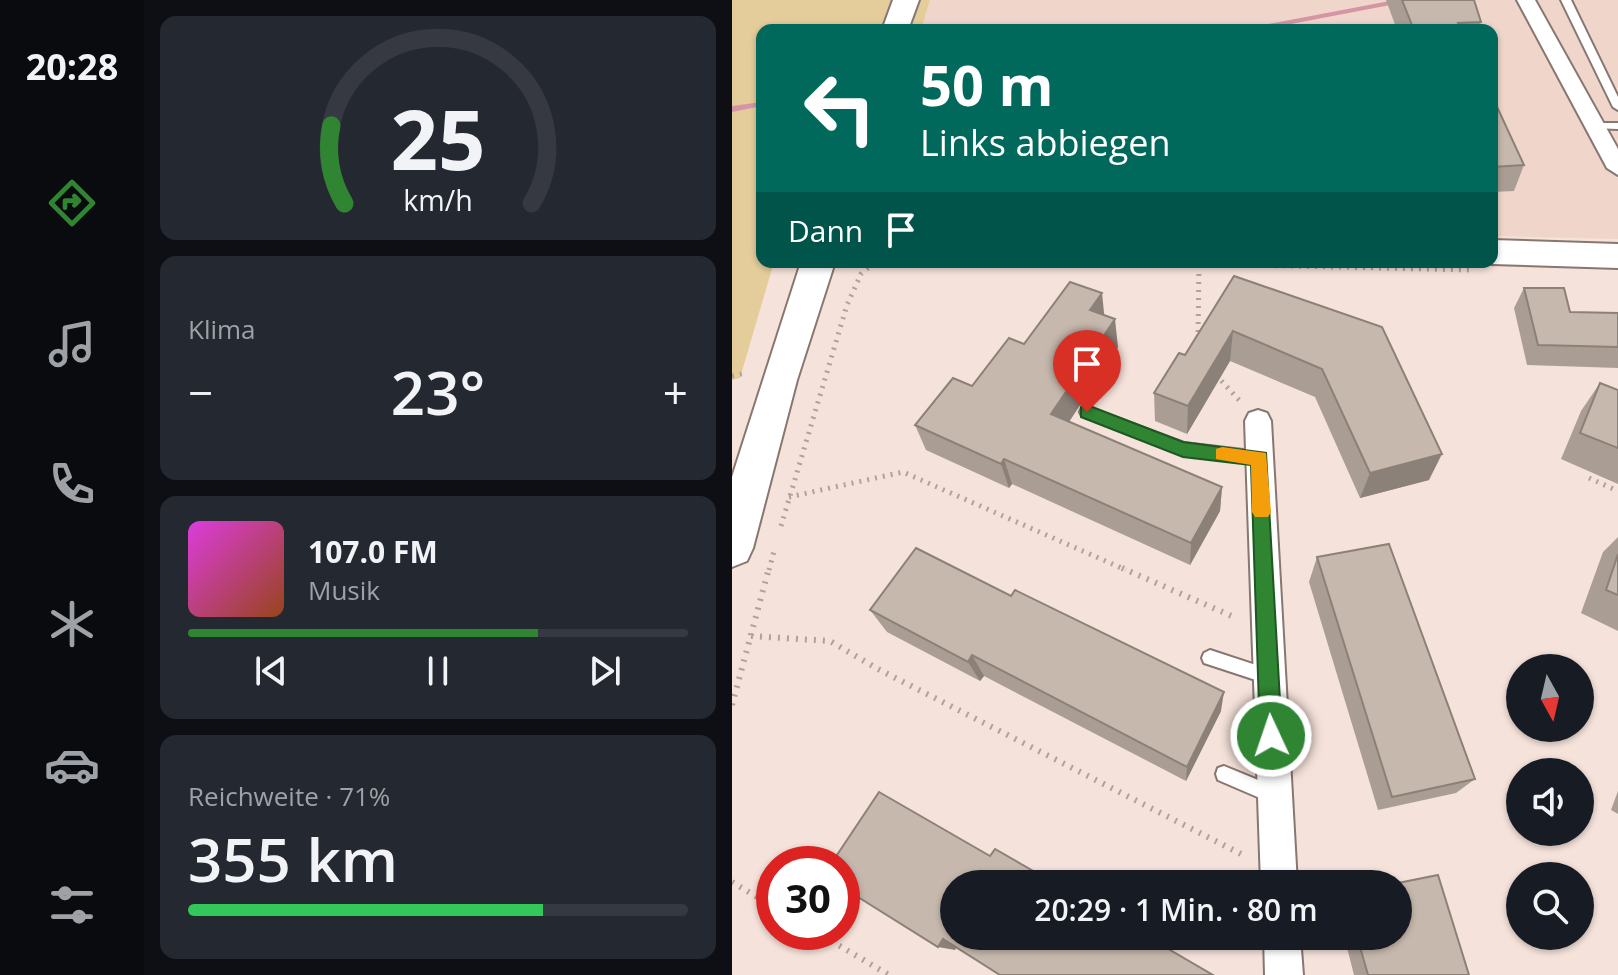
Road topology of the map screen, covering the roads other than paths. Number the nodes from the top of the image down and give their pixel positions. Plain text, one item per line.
1 (906, 0) edge
2 (1526, 0) edge
3 (1566, 0) edge
4 (897, 24) edge
5 (1618, 107) edge
6 (1595, 126) junction
7 (1618, 126) edge
8 (1616, 162) edge
9 (1618, 256) edge
10 (1498, 261) edge
11 (816, 268) edge
12 (1087, 412) dead end
13 (1258, 421) road end
14 (1260, 458) junction
15 (732, 548) edge
16 (1210, 658) dead end
17 (1268, 676) junction
18 (1224, 774) dead end
19 (1274, 796) junction
20 (1279, 870) edge
21 (1283, 950) edge
22 (1284, 975) edge

1 - 4 street
2 - 6 street
3 - 5 lane
6 - 7 lane
6 - 8 street
9 - 10 street
11 - 15 street
12 - 14 lane
13 - 14 street
14 - 17 street
16 - 17 lane
17 - 19 street
18 - 19 lane
19 - 20 street
21 - 22 street

